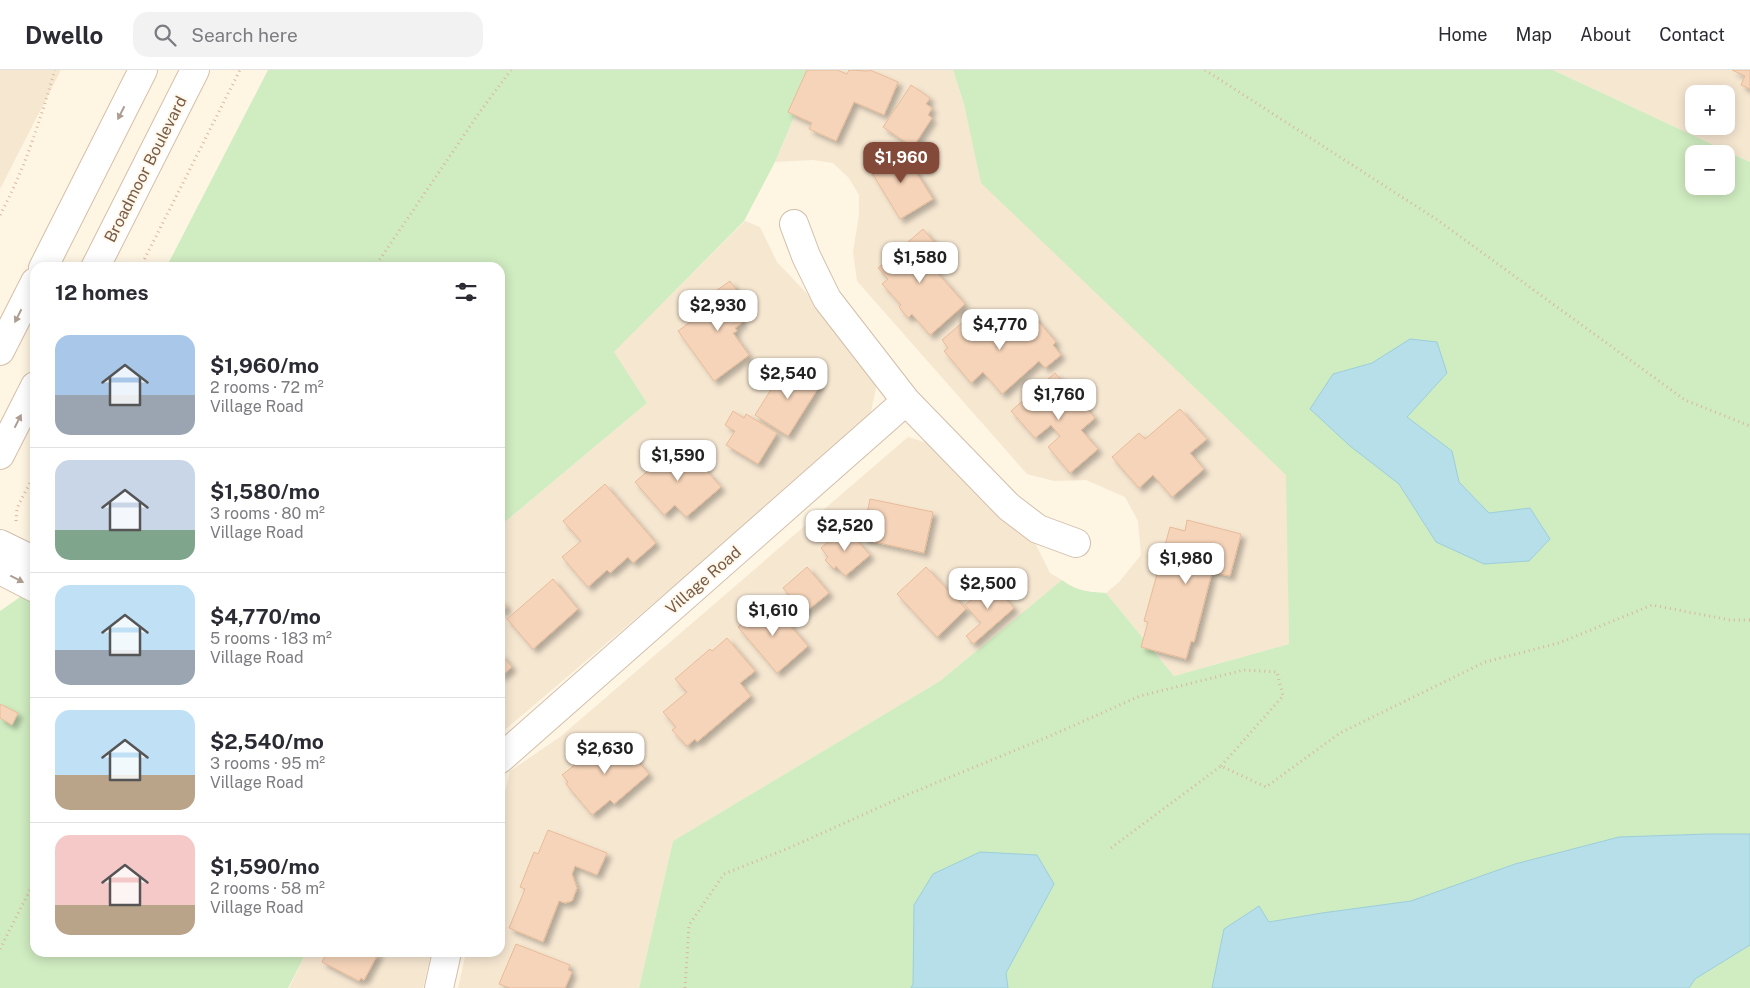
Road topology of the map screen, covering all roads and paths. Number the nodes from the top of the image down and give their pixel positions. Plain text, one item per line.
1 (55, 70) edge
2 (143, 70) edge
3 (195, 70) edge
4 (240, 70) edge
5 (512, 70) edge
6 (1204, 70) edge
7 (0, 215) edge
8 (794, 224) dead end
9 (46, 262) edge
10 (98, 262) edge
11 (143, 262) edge
12 (378, 262) edge
13 (30, 292) edge
14 (0, 351) edge
15 (30, 396) edge
16 (906, 400) junction
17 (1750, 426) edge
18 (0, 455) edge
19 (30, 483) edge
20 (8, 534) edge
21 (1076, 543) dead end
22 (30, 556) edge
23 (0, 570) edge
24 (30, 585) edge
25 (1750, 620) edge
26 (505, 755) edge
27 (1221, 766) junction
28 (1111, 848) dead end
29 (30, 890) edge
30 (0, 949) edge
31 (446, 957) edge
32 (439, 988) edge
33 (686, 988) edge

1 - 7 path
2 -> 9 street
3 - 10 street, Broadmoor Boulevard
4 - 11 path
5 - 12 path
6 - 17 path
8 - 16 street
13 -> 14 street
18 -> 15 street
16 - 21 street
16 - 26 street, Village Road
19 - 20 path
20 - 22 street
23 -> 24 street
25 - 27 path
27 - 28 path
27 - 33 path
29 - 30 path
31 - 32 street

